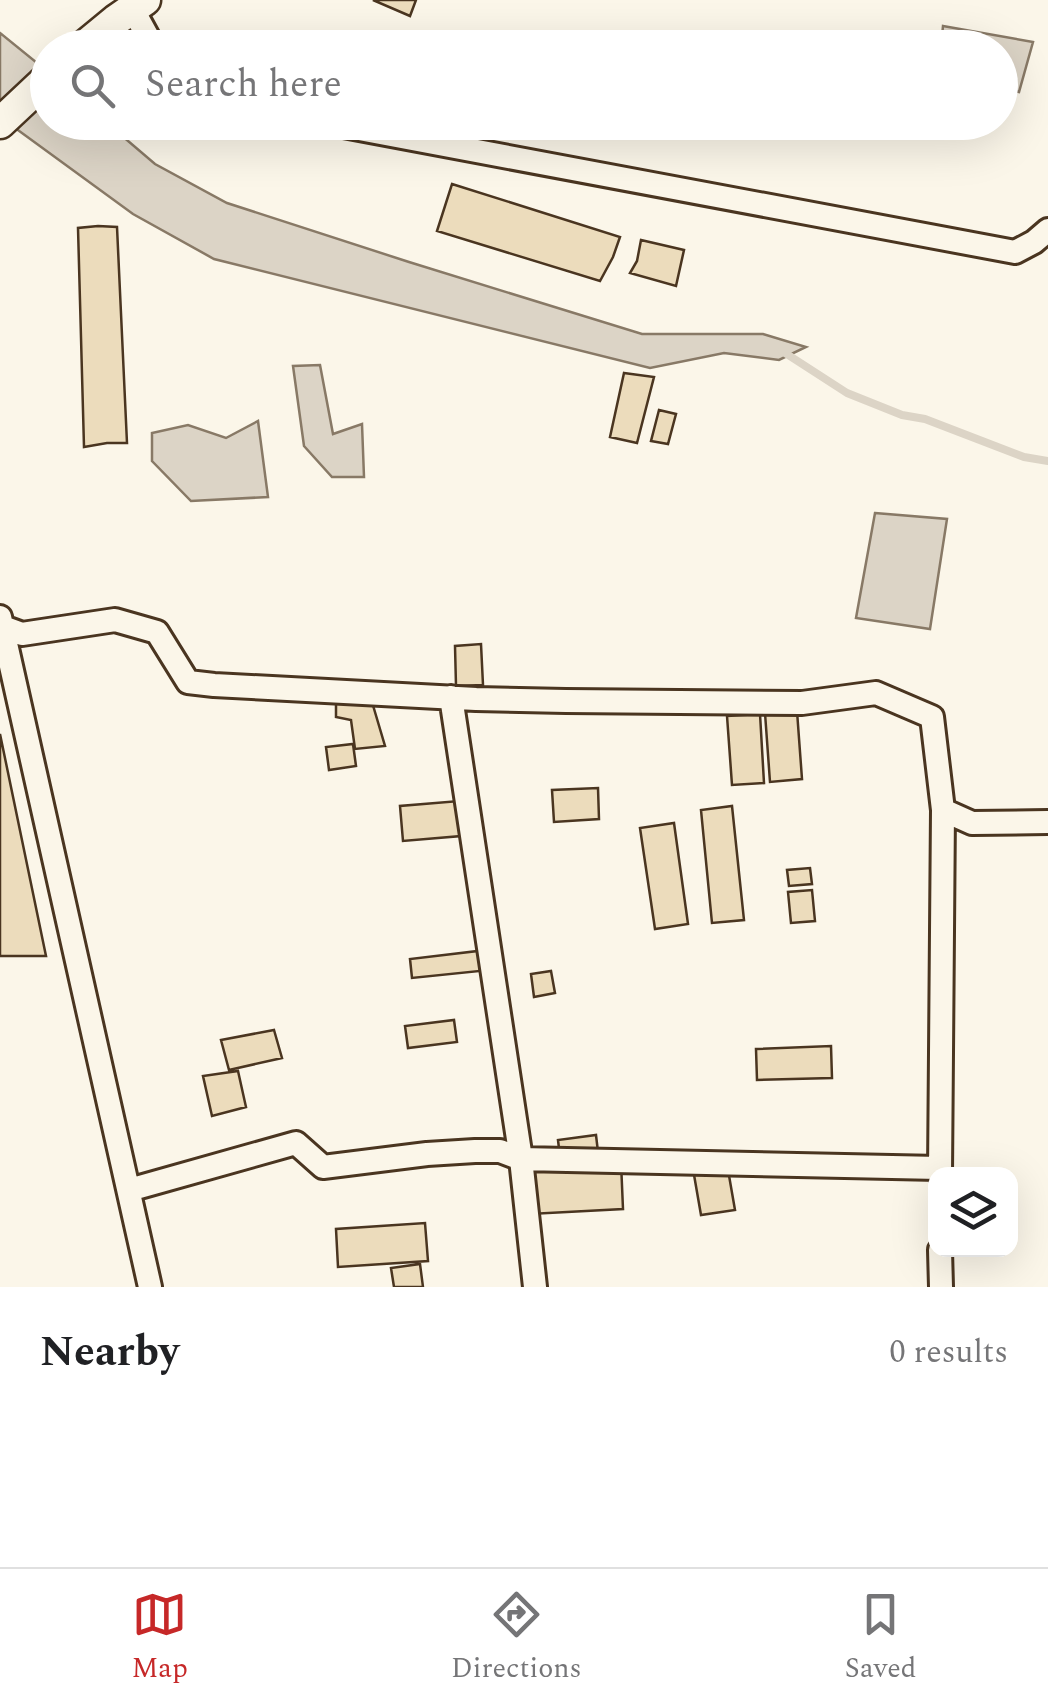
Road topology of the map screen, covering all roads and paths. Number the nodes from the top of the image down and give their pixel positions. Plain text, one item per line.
1 (131, 9) edge
2 (105, 30) edge
3 (30, 95) edge
4 (0, 123) edge
5 (418, 140) edge
6 (1048, 230) edge
7 (1, 621) edge
8 (451, 698) junction
9 (943, 810) junction
10 (1048, 822) edge
11 (521, 1159) junction
12 (940, 1167) edge
13 (928, 1171) edge
14 (128, 1190) junction
15 (940, 1257) edge
16 (150, 1287) edge
17 (535, 1287) edge
18 (940, 1287) edge

1 - 2 main road
3 - 4 main road
5 - 6 street
7 - 8 street
7 - 14 street
8 - 9 street
8 - 11 street
9 - 10 street
9 - 12 street
11 - 13 street
11 - 14 street
11 - 17 street
14 - 16 street
15 - 18 street

